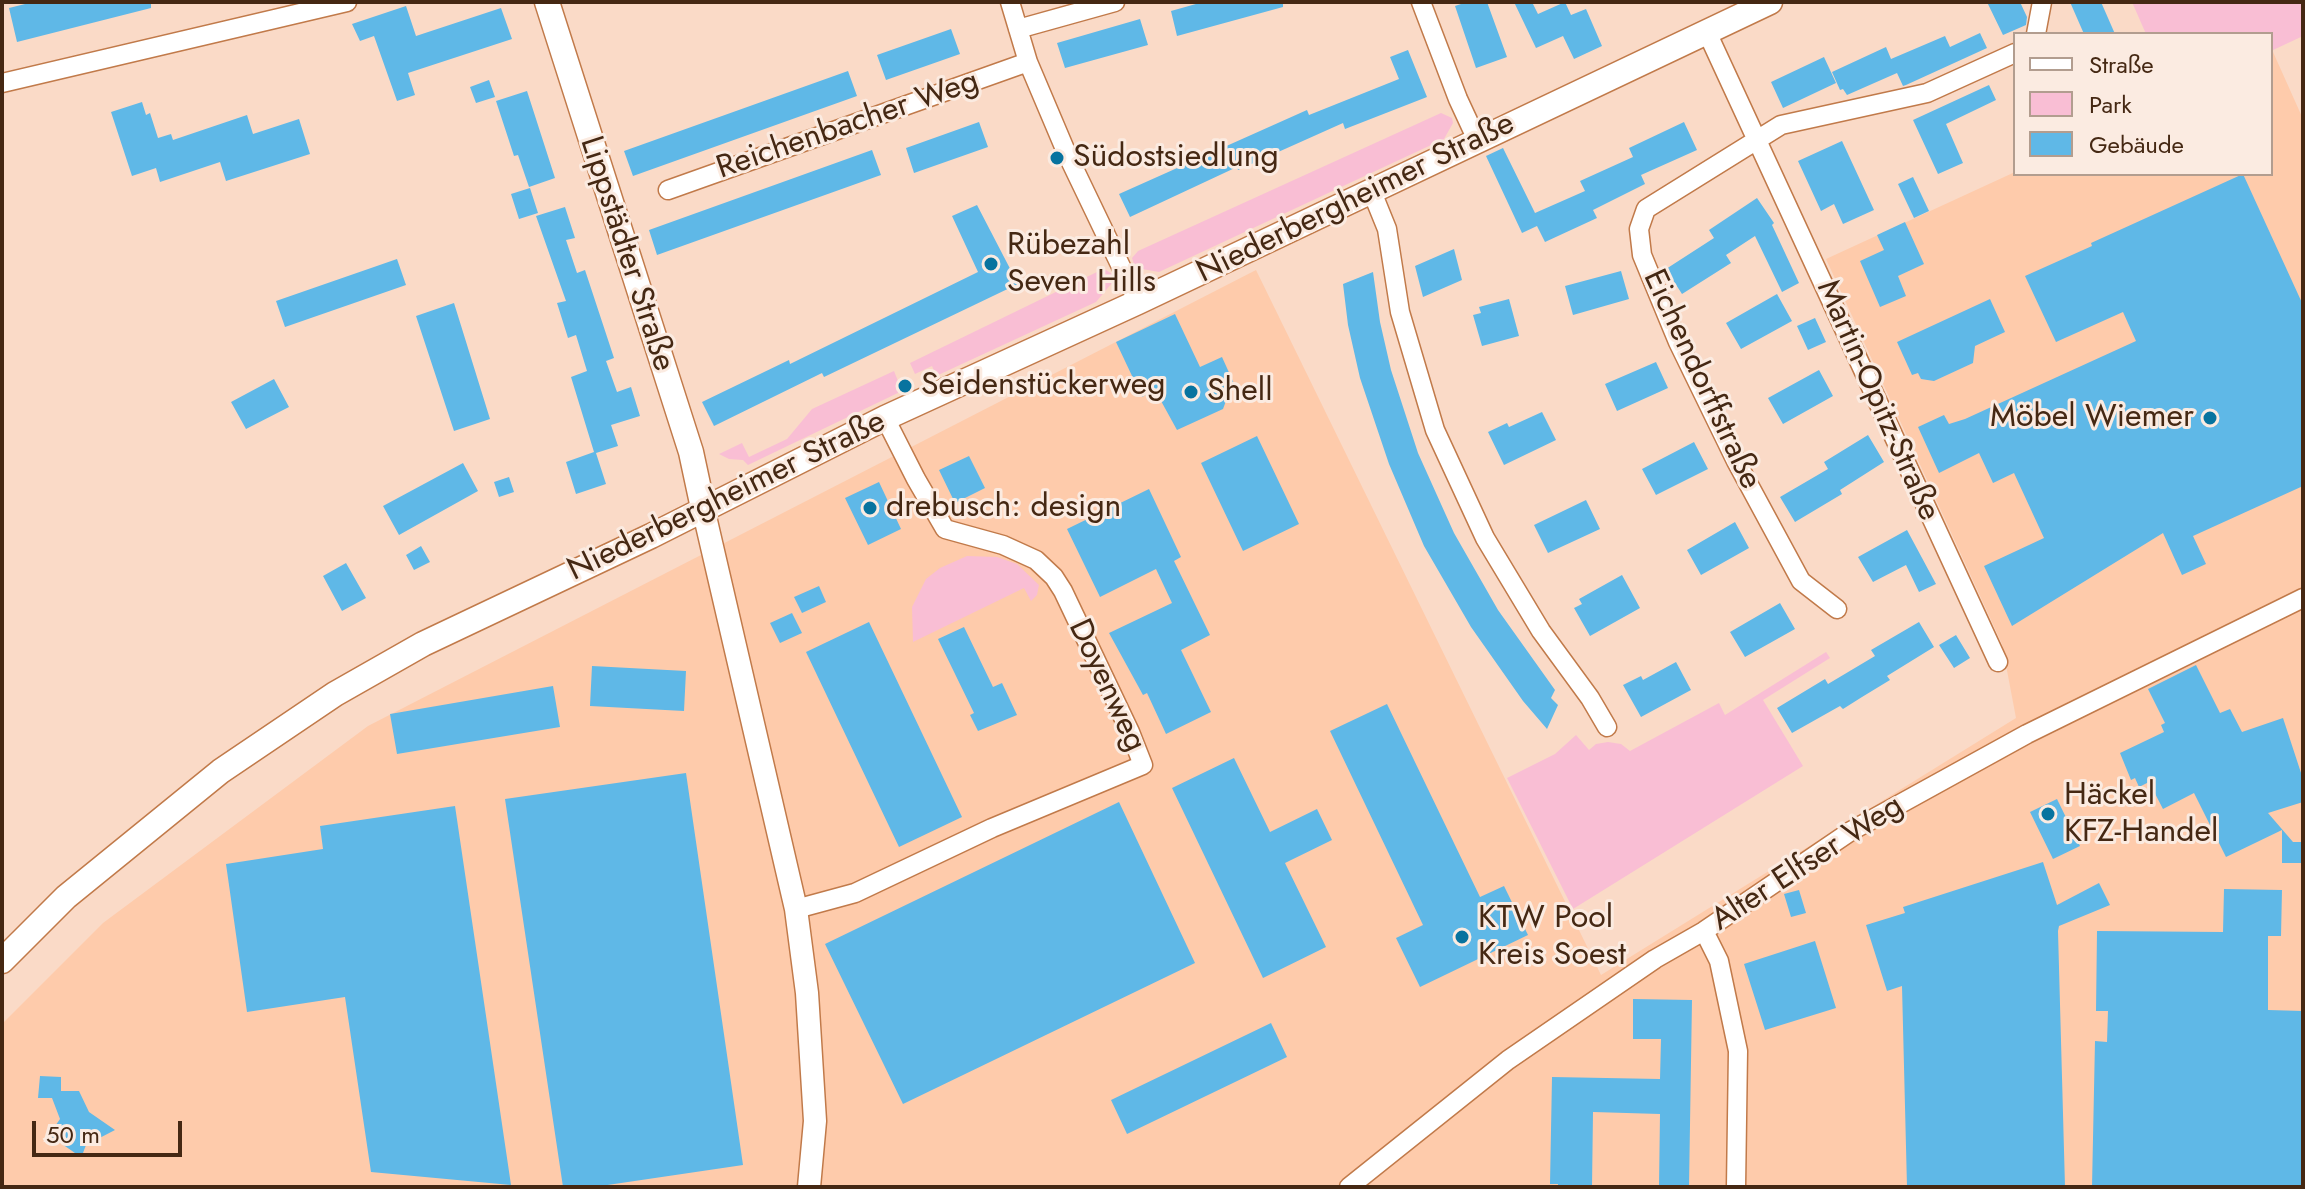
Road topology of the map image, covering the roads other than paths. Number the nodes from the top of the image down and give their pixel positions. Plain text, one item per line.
1 (347, 2) edge
2 (547, 2) edge
3 (1010, 2) edge
4 (1115, 2) edge
5 (1421, 2) edge
6 (1770, 2) edge
7 (2042, 2) edge
8 (1018, 29) junction
9 (1706, 30) junction
10 (2036, 32) edge
11 (2013, 54) edge
12 (1028, 62) junction
13 (2, 83) edge
14 (1477, 140) junction
15 (1758, 140) junction
16 (668, 190) dead end
17 (1372, 192) junction
18 (1138, 302) junction
19 (885, 418) junction
20 (703, 508) junction
21 (2303, 598) edge
22 (1837, 609) dead end
23 (1998, 662) dead end
24 (1607, 727) dead end
25 (796, 909) junction
26 (1704, 931) junction
27 (2, 961) edge
28 (809, 1187) edge
29 (1349, 1187) edge
30 (1736, 1187) edge

1 - 13 street
2 - 20 main road, Lippstädter Straße
3 - 8 street
4 - 8 street
5 - 14 street
6 - 9 main road, Niederbergheimer Straße
7 - 10 street
8 - 12 street
9 - 14 main road, Niederbergheimer Straße
9 - 15 street, Martin-Opitz-Straße
11 - 15 street
12 - 16 street, Reichenbacher Weg
12 - 18 street
14 - 17 main road, Niederbergheimer Straße
15 - 22 street, Eichendorffstraße
15 - 23 street, Martin-Opitz-Straße
17 - 18 main road, Niederbergheimer Straße
17 - 24 street
18 - 19 main road, Niederbergheimer Straße
19 - 20 main road, Niederbergheimer Straße
19 - 25 street, Doyenweg
20 - 25 street
20 - 27 main road, Niederbergheimer Straße
21 - 26 street, Alter Elfser Weg
25 - 28 street
26 - 29 street, Alter Elfser Weg
26 - 30 street

